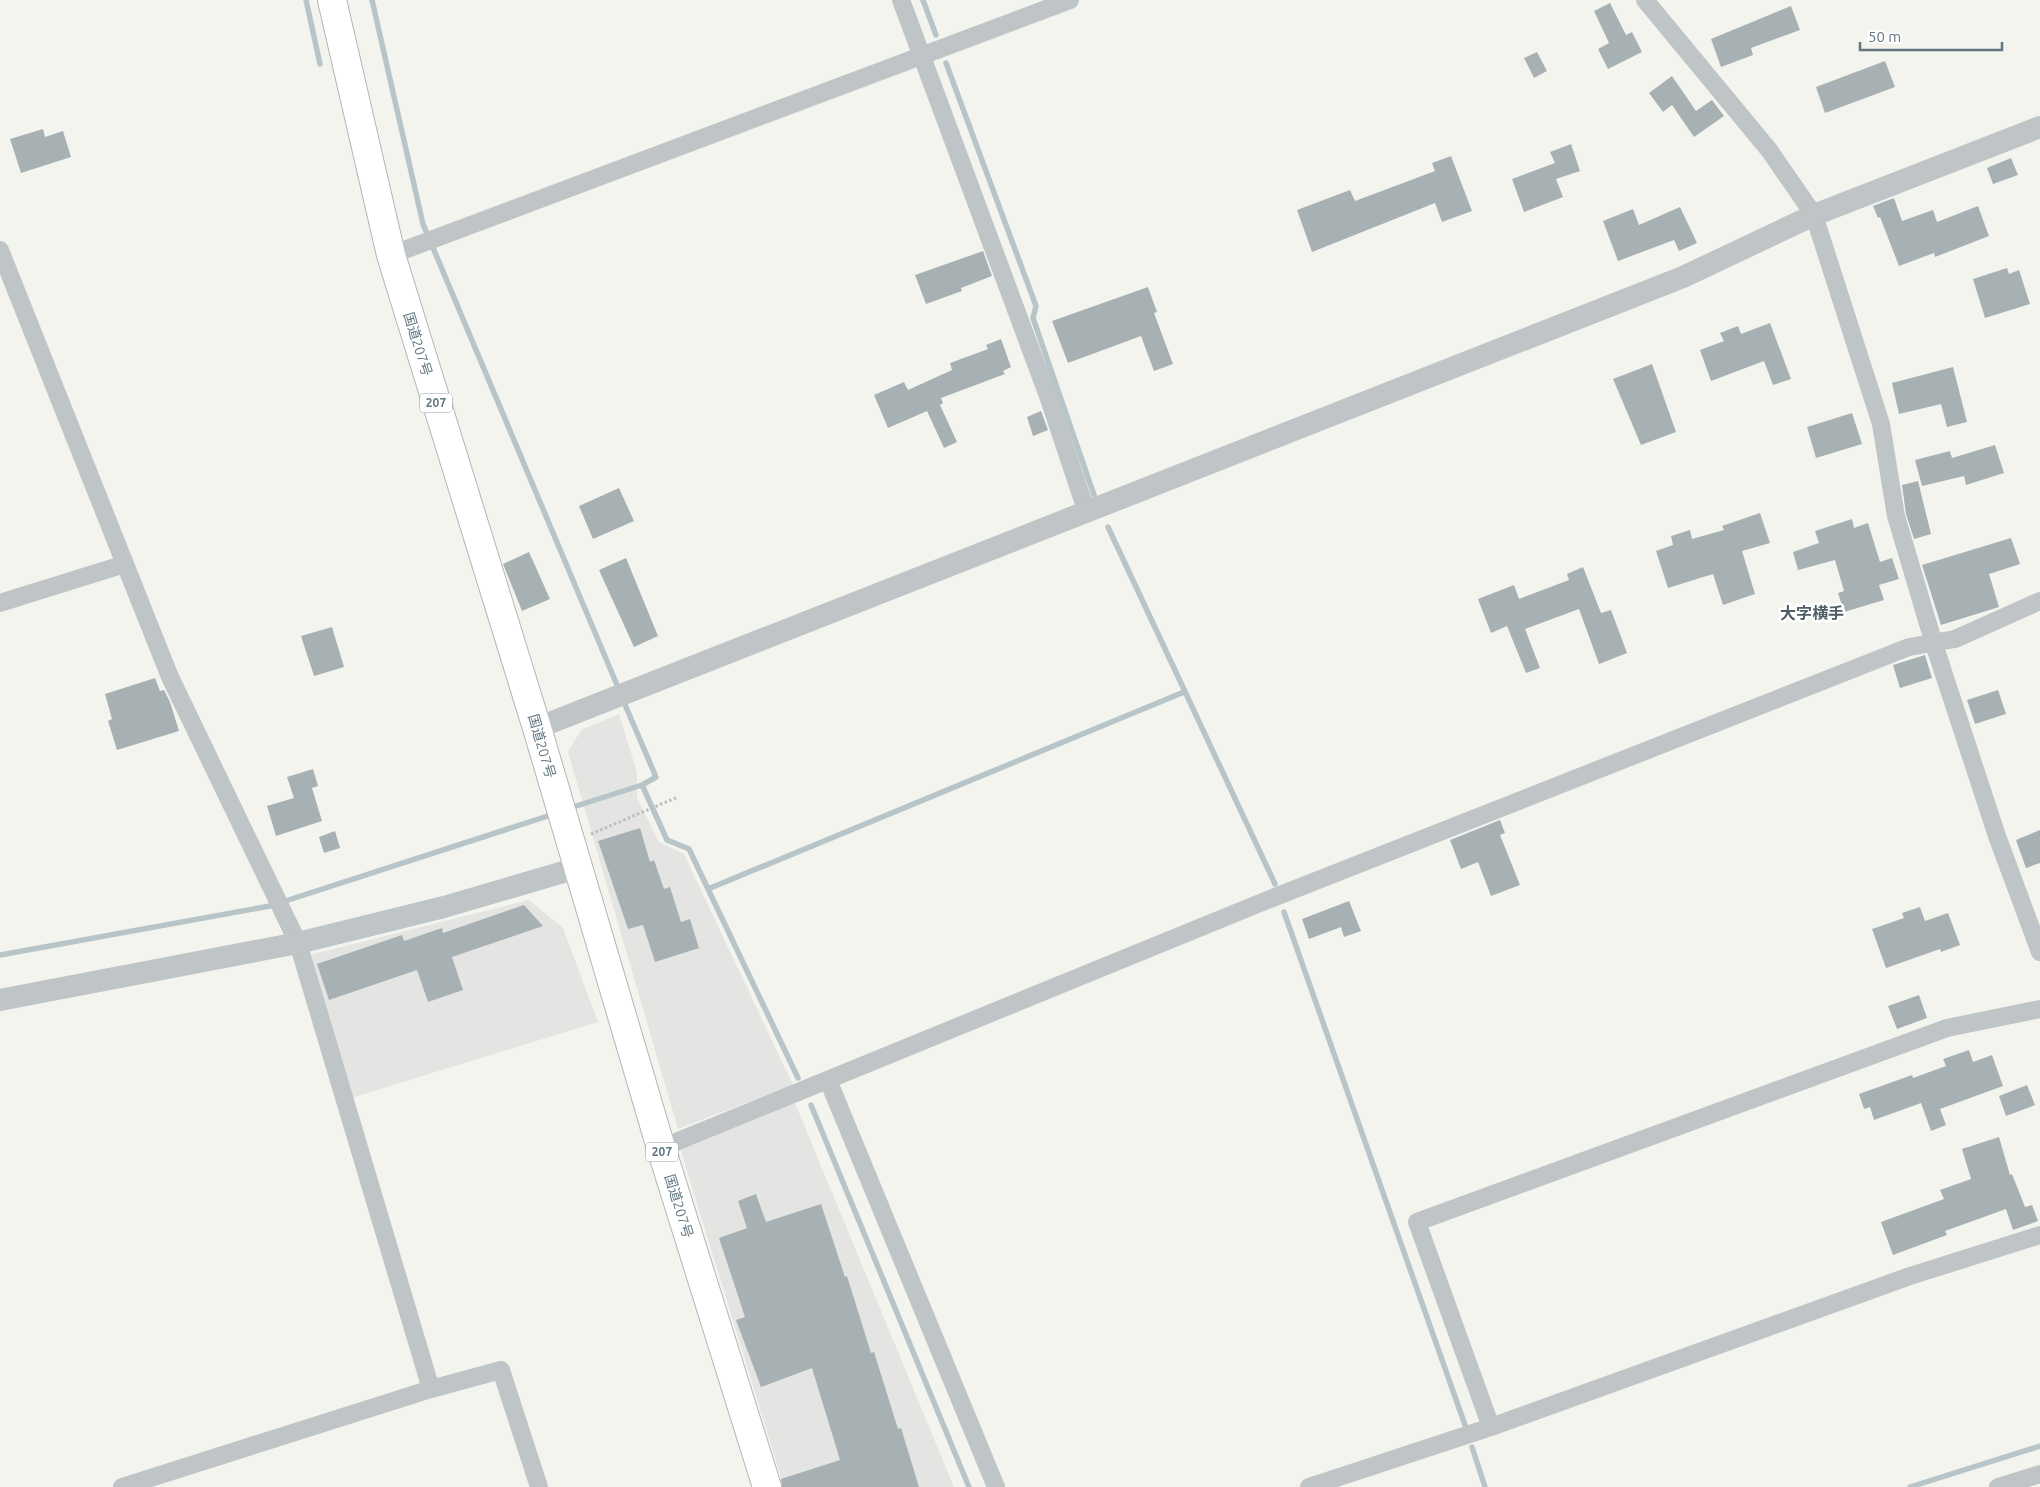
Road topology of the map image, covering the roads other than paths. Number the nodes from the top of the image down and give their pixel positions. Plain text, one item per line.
1 (332, 0) edge
2 (902, 0) edge
3 (1070, 0) edge
4 (1645, 0) edge
5 (922, 55) junction
6 (2040, 127) edge
7 (1814, 214) junction
8 (0, 250) edge
9 (391, 255) junction
10 (1087, 513) junction
11 (125, 564) junction
12 (2040, 601) edge
13 (0, 603) edge
14 (1934, 644) junction
15 (537, 728) junction
16 (574, 855) junction
17 (298, 943) junction
18 (2040, 952) edge
19 (0, 1000) edge
20 (2040, 1009) edge
21 (828, 1080) junction
22 (661, 1148) junction
23 (2040, 1234) edge
24 (431, 1389) junction
25 (1491, 1427) junction
26 (2040, 1474) edge
27 (122, 1487) edge
28 (539, 1487) edge
29 (767, 1487) edge
30 (996, 1487) edge
31 (1309, 1487) edge
32 (1998, 1487) edge

1 - 9 highway, 国道207号 / 207
2 - 5 street
3 - 5 street
4 - 7 street
5 - 9 street
5 - 10 street
6 - 7 street
7 - 10 street
7 - 14 street
8 - 11 street
9 - 15 highway, 国道207号 / 207
10 - 15 street
11 - 13 street
11 - 17 street
12 - 14 street
14 - 18 street
14 - 21 street
15 - 16 highway, 国道207号 / 207
16 - 17 street
16 - 22 highway, 国道207号 / 207
17 - 19 street
17 - 24 street
20 - 25 street
21 - 22 street
21 - 30 street
22 - 29 highway, 国道207号 / 207
23 - 25 street
24 - 27 street
24 - 28 street
25 - 31 street
26 - 32 street

